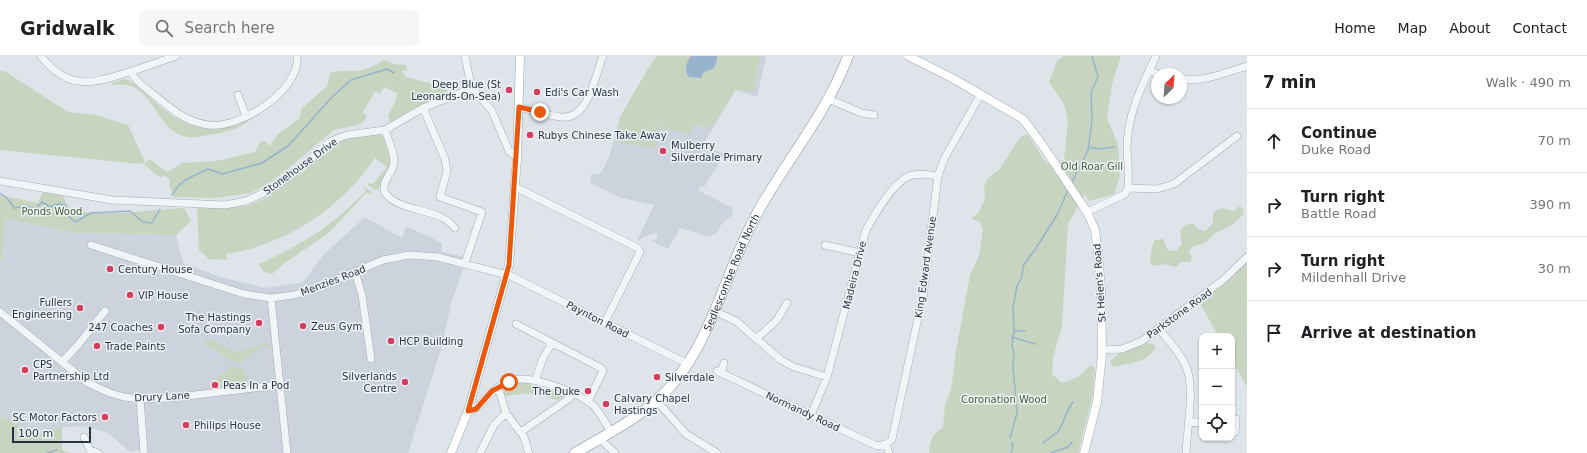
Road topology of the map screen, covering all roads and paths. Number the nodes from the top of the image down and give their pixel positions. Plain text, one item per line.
1 (41, 56) edge
2 (176, 56) edge
3 (297, 56) edge
4 (466, 56) edge
5 (520, 56) edge
6 (603, 56) edge
7 (848, 56) edge
8 (908, 56) edge
9 (1156, 56) edge
10 (1247, 66) edge
11 (131, 71) junction
12 (1149, 71) joint
13 (1187, 80) edge
14 (471, 86) junction
15 (981, 94) junction
16 (238, 95) dead end
17 (830, 99) junction
18 (519, 107) junction
19 (423, 108) junction
20 (874, 115) dead end
21 (246, 116) junction
22 (385, 130) junction
23 (1237, 136) dead end
24 (517, 158) junction
25 (938, 176) junction
26 (0, 181) edge
27 (515, 187) junction
28 (1128, 188) junction
29 (1087, 212) junction
30 (455, 228) dead end
31 (91, 245) dead end
32 (825, 245) dead end
33 (860, 253) junction
34 (1247, 257) edge
35 (465, 263) junction
36 (355, 272) junction
37 (507, 274) junction
38 (271, 298) junction
39 (787, 303) dead end
40 (105, 311) dead end
41 (714, 311) junction
42 (0, 312) edge
43 (605, 322) junction
44 (516, 324) dead end
45 (1159, 329) junction
46 (756, 339) junction
47 (552, 343) junction
48 (1102, 350) junction
49 (371, 359) dead end
50 (62, 362) junction
51 (688, 364) junction
52 (724, 364) dead end
53 (827, 377) junction
54 (535, 381) junction
55 (280, 385) junction
56 (498, 387) junction
57 (573, 394) junction
58 (140, 399) junction
59 (657, 401) junction
60 (588, 402) junction
61 (468, 411) junction
62 (506, 413) junction
63 (811, 415) junction
64 (1188, 422) junction
65 (1199, 423) edge
66 (521, 432) junction
67 (611, 432) junction
68 (84, 437) dead end
69 (600, 439) junction
70 (886, 444) junction
71 (98, 453) edge
72 (144, 453) edge
73 (287, 453) edge
74 (451, 453) edge
75 (480, 453) edge
76 (529, 453) edge
77 (575, 453) edge
78 (615, 453) edge
79 (717, 453) edge
80 (889, 453) edge
81 (1084, 453) edge
82 (1186, 453) edge

1 - 11 street
2 - 11 street
3 - 21 street
4 - 14 street
5 - 18 main road
6 - 18 street
7 - 17 highway, Sedlescombe Road North
8 - 15 main road, St Helen's Road
9 - 12 street
10 - 13 street
11 - 21 street
12 - 28 street
14 - 19 street, Stonehouse Drive
14 - 24 street
15 - 25 street, King Edward Avenue
15 - 29 main road, St Helen's Road
16 - 21 street
17 - 20 street
17 - 41 highway, Sedlescombe Road North
18 - 24 main road
19 - 22 street, Stonehouse Drive
19 - 35 street
22 - 26 street, Stonehouse Drive
22 - 30 street
23 - 28 street
24 - 27 main road
25 - 33 street, Madeira Drive
25 - 70 street, King Edward Avenue
27 - 37 main road
27 - 43 street
28 - 29 street
29 - 48 main road, St Helen's Road
31 - 38 street, Menzies Road
32 - 33 street
33 - 53 street, Madeira Drive
34 - 45 street, Parkstone Road
35 - 36 street, Menzies Road
35 - 37 street, Menzies Road
36 - 38 street, Menzies Road
36 - 49 street
37 - 43 street, Paynton Road
37 - 61 main road
38 - 55 street
39 - 46 street
40 - 50 street
41 - 46 street
41 - 51 highway, Sedlescombe Road North
42 - 50 street, Drury Lane
43 - 51 street, Paynton Road
44 - 47 street
45 - 48 street, Parkstone Road
45 - 64 street
46 - 53 street
47 - 54 street
47 - 60 street
48 - 81 main road, St Helen's Road
50 - 58 street, Drury Lane
51 - 59 highway, Sedlescombe Road North
52 - 63 street, Normandy Road
53 - 63 street, Madeira Drive
54 - 56 street
54 - 57 street
55 - 58 street, Drury Lane
55 - 73 street
56 - 61 street
56 - 62 street
57 - 60 street
57 - 66 street
58 - 72 street
59 - 67 highway, Sedlescombe Road North
59 - 79 street
60 - 67 street
61 - 74 main road
62 - 66 street
62 - 75 street
63 - 70 street, Normandy Road
64 - 65 street
64 - 82 street
66 - 76 street
67 - 69 highway, Sedlescombe Road North
68 - 71 street
69 - 77 highway, Sedlescombe Road North
69 - 78 street
70 - 80 street

